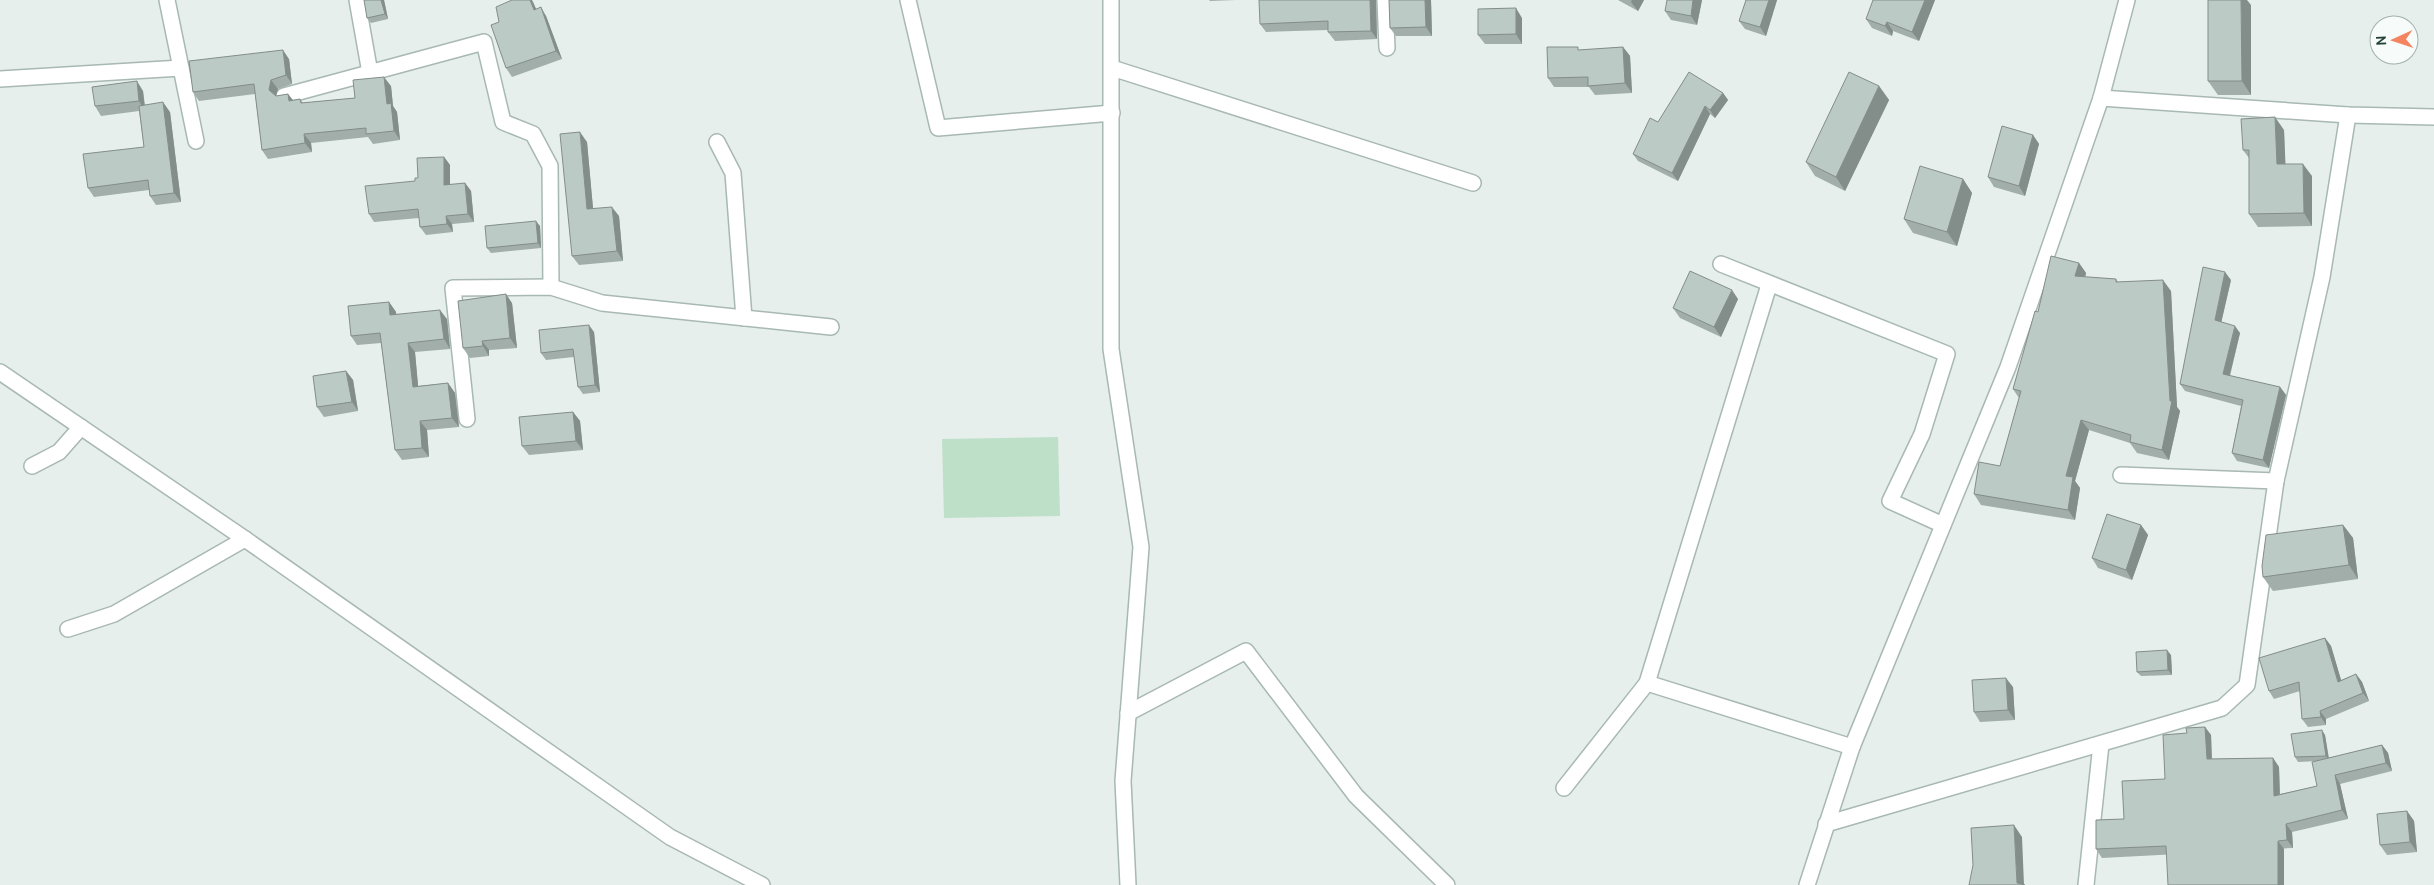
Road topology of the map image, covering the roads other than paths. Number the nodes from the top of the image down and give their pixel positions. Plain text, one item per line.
1 (167, 0) edge
2 (357, 0) edge
3 (908, 0) edge
4 (1111, 0) edge
5 (1385, 0) edge
6 (2127, 0) edge
7 (1387, 48) dead end
8 (181, 68) junction
9 (1112, 68) junction
10 (370, 72) junction
11 (0, 79) edge
12 (284, 96) edge
13 (2101, 98) junction
14 (1112, 113) junction
15 (2348, 115) junction
16 (2434, 117) edge
17 (196, 141) dead end
18 (717, 142) dead end
19 (1474, 183) dead end
20 (1721, 264) dead end
21 (1769, 285) junction
22 (551, 287) junction
23 (744, 318) junction
24 (831, 327) dead end
25 (0, 372) edge
26 (467, 419) dead end
27 (81, 427) junction
28 (32, 466) dead end
29 (2122, 475) dead end
30 (2276, 481) junction
31 (1943, 525) junction
32 (245, 539) junction
33 (68, 629) dead end
34 (1647, 683) junction
35 (1128, 713) junction
36 (2101, 744) junction
37 (1852, 746) junction
38 (1564, 788) dead end
39 (1826, 824) junction
40 (762, 885) edge
41 (1128, 885) edge
42 (1447, 885) edge
43 (1807, 885) edge
44 (2086, 885) edge

1 - 8 street
2 - 10 street
3 - 14 street
4 - 9 street
5 - 7 street
6 - 13 street
8 - 11 street
8 - 17 street
9 - 14 street
9 - 19 street
10 - 12 street
10 - 22 street
13 - 15 street
13 - 31 street
14 - 35 street
15 - 16 street
15 - 30 street
18 - 23 street
20 - 21 street
21 - 31 street
21 - 34 street
22 - 23 street
22 - 26 street
23 - 24 street
25 - 27 street
27 - 28 street
27 - 32 street
29 - 30 street
30 - 36 street
31 - 37 street
32 - 33 street
32 - 40 street
34 - 37 street
34 - 38 street
35 - 41 street
35 - 42 street
36 - 39 street
36 - 44 street
37 - 39 street
39 - 43 street

